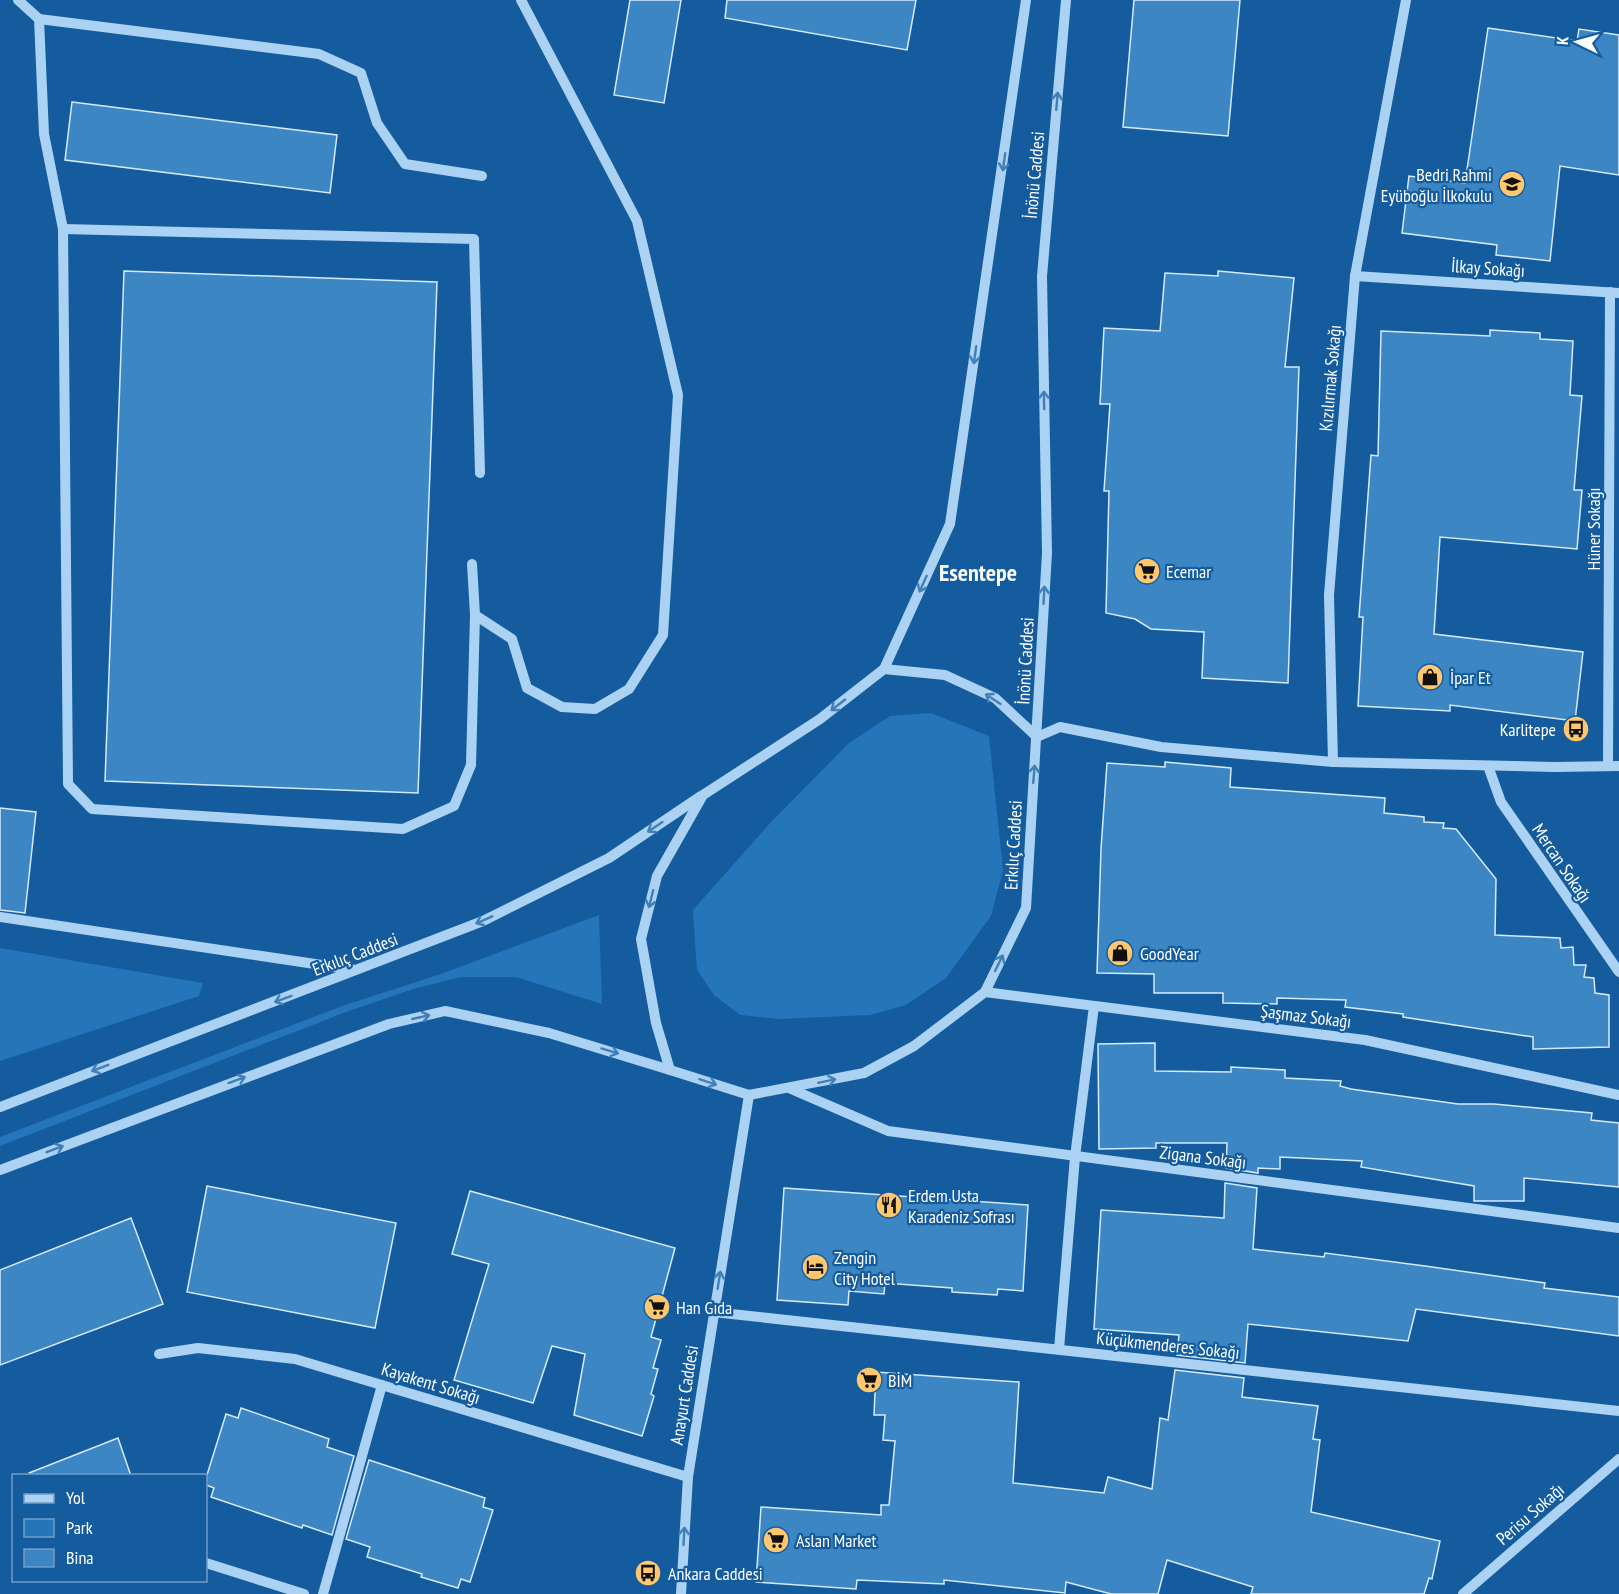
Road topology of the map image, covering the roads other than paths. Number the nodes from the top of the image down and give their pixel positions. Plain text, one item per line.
1 (18, 0) edge
2 (521, 0) edge
3 (1026, 0) edge
4 (1066, 0) edge
5 (1406, 0) edge
6 (39, 19) junction
7 (482, 176) dead end
8 (63, 229) junction
9 (1355, 276) junction
10 (1615, 292) edge
11 (480, 473) dead end
12 (472, 564) dead end
13 (475, 615) junction
14 (884, 669) junction
15 (1037, 737) junction
16 (1333, 762) junction
17 (1488, 766) junction
18 (1613, 766) edge
19 (704, 795) junction
20 (0, 917) edge
21 (358, 970) junction
22 (1619, 972) edge
23 (986, 992) junction
24 (1094, 1006) junction
25 (670, 1070) junction
26 (791, 1089) junction
27 (749, 1095) junction
28 (1619, 1095) edge
29 (0, 1107) edge
30 (1075, 1157) junction
31 (0, 1170) edge
32 (1619, 1228) edge
33 (713, 1312) junction
34 (1059, 1349) junction
35 (159, 1354) dead end
36 (382, 1385) junction
37 (1619, 1411) edge
38 (1619, 1459) edge
39 (688, 1477) junction
40 (207, 1563) edge
41 (304, 1594) edge
42 (323, 1594) edge
43 (681, 1594) edge
44 (1465, 1594) edge

1 - 6 street
2 - 13 street
3 -> 14 street, İnönü Caddesi
15 -> 4 street, İnönü Caddesi
5 - 9 street, Kızılırmak Sokağı
6 - 7 street
6 - 8 street
8 - 11 street
8 - 13 street
9 - 10 street, İlkay Sokağı
9 - 16 street, Kızılırmak Sokağı
10 - 18 street, Hüner Sokağı
12 - 13 street
15 -> 14 street
14 -> 19 street, Erkılıç Caddesi
15 - 16 street
23 -> 15 street, Erkılıç Caddesi
16 - 17 street
17 - 18 street
17 - 22 street, Mercan Sokağı
19 -> 21 street, Erkılıç Caddesi
19 -> 25 street, Erkılıç Caddesi
20 - 21 street
21 -> 29 street, Erkılıç Caddesi
23 - 24 street, Şaşmaz Sokağı
26 -> 23 street, Erkılıç Caddesi
24 - 28 street, Şaşmaz Sokağı
24 - 30 street
25 -> 27 street, Erkılıç Caddesi
31 -> 25 street, Erkılıç Caddesi
26 - 27 street, Erkılıç Caddesi
26 - 30 street, Zigana Sokağı
33 -> 27 street, Anayurt Caddesi
30 - 32 street, Zigana Sokağı
30 - 34 street
33 - 34 street, Küçükmenderes Sokağı
33 - 39 street, Anayurt Caddesi
34 - 37 street, Küçükmenderes Sokağı
35 - 36 street, Kayakent Sokağı
36 - 39 street, Kayakent Sokağı
36 - 42 street
38 - 44 street, Perisu Sokağı
43 -> 39 street, Anayurt Caddesi
40 - 41 street

